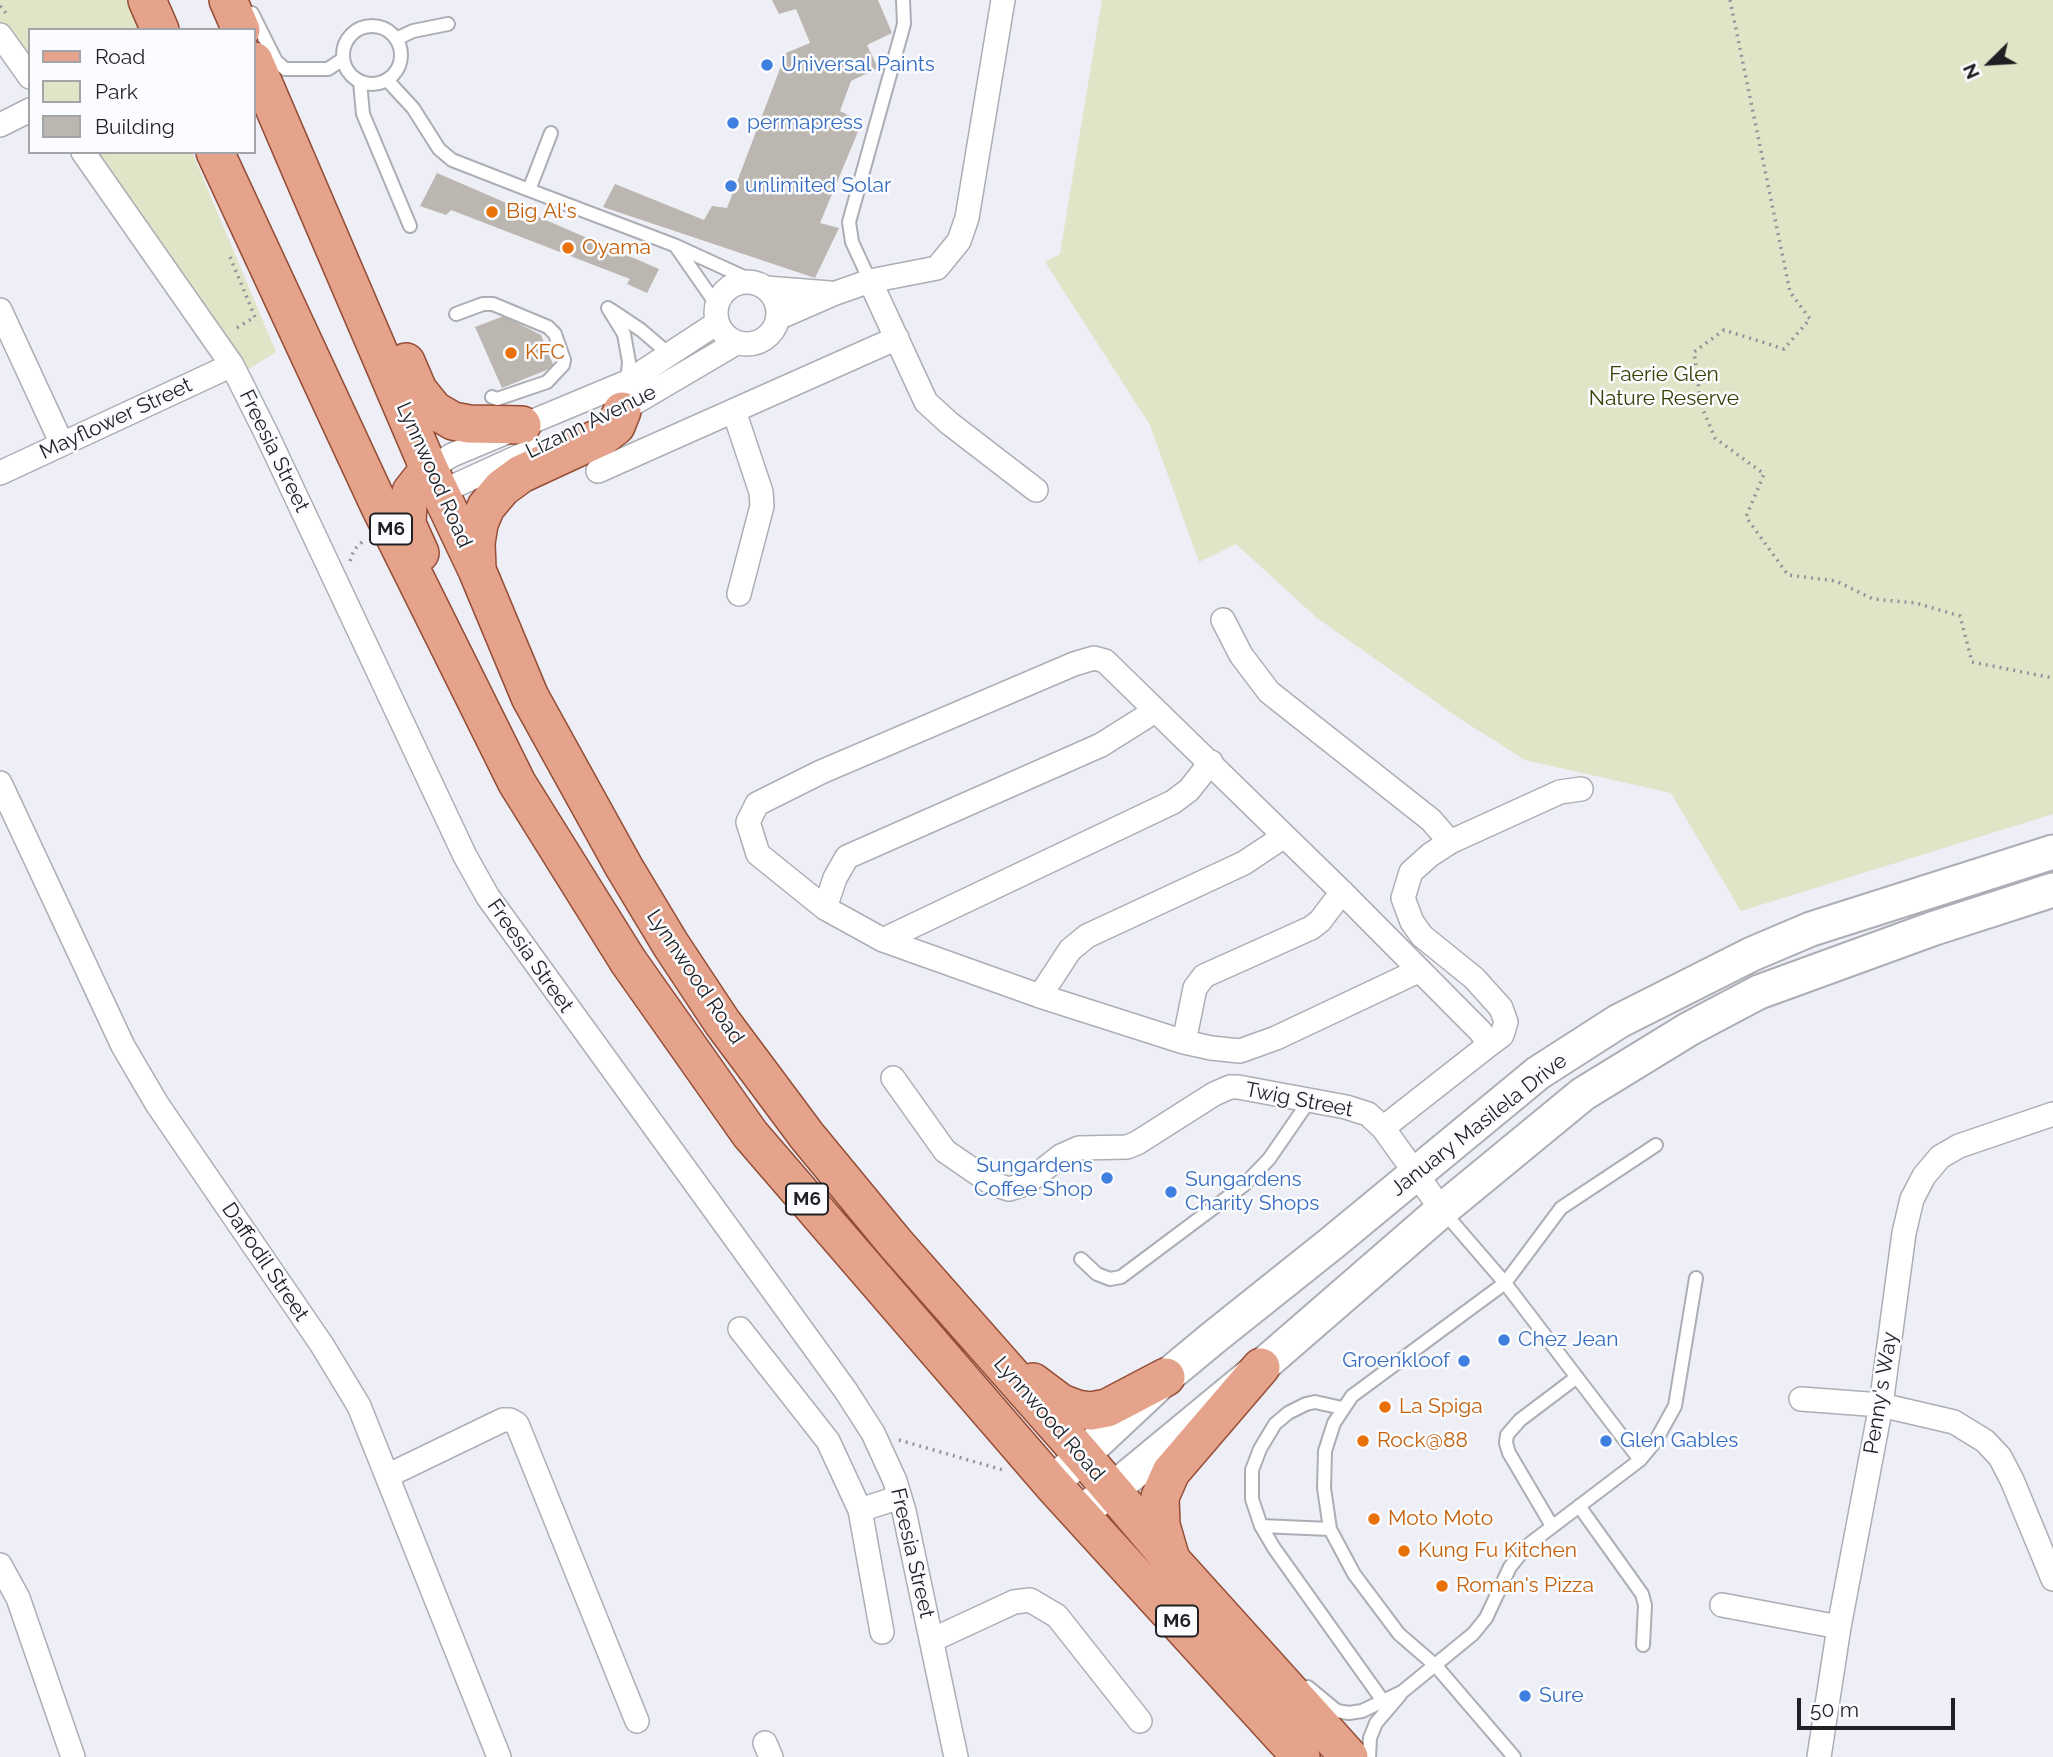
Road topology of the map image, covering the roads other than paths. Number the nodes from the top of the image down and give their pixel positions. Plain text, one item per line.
1 (147, 0) edge
2 (228, 0) edge
3 (247, 0) edge
4 (903, 0) edge
5 (1003, 0) edge
6 (448, 24) dead end
7 (159, 28) edge
8 (240, 28) edge
9 (0, 35) edge
10 (396, 39) junction
11 (343, 59) junction
12 (256, 66) edge
13 (28, 74) edge
14 (387, 80) junction
15 (360, 82) junction
16 (28, 111) edge
17 (0, 125) edge
18 (551, 134) dead end
19 (84, 154) edge
20 (216, 154) edge
21 (305, 182) junction
22 (529, 190) junction
23 (411, 226) dead end
24 (674, 245) junction
25 (870, 281) junction
26 (762, 285) junction
27 (833, 293) junction
28 (0, 310) edge
29 (717, 313) junction
30 (456, 314) dead end
31 (778, 318) junction
32 (897, 338) junction
33 (736, 343) junction
34 (670, 354) junction
35 (232, 365) junction
36 (492, 397) dead end
37 (624, 397) junction
38 (734, 411) junction
39 (522, 425) junction
40 (62, 444) junction
41 (354, 448) junction
42 (598, 471) dead end
43 (0, 473) edge
44 (426, 488) junction
45 (1036, 490) dead end
46 (477, 570) junction
47 (740, 594) dead end
48 (1223, 621) dead end
49 (1155, 711) junction
50 (1210, 762) junction
51 (0, 783) edge
52 (1581, 789) dead end
53 (1283, 837) junction
54 (1450, 842) junction
55 (2053, 852) edge
56 (2053, 890) edge
57 (1342, 892) junction
58 (588, 894) junction
59 (825, 908) junction
60 (883, 940) junction
61 (1418, 971) junction
62 (1040, 996) junction
63 (1184, 1042) junction
64 (1490, 1044) junction
65 (893, 1078) dead end
66 (1309, 1101) junction
67 (2053, 1114) edge
68 (1383, 1128) junction
69 (1656, 1145) dead end
70 (1415, 1175) junction
71 (1442, 1210) junction
72 (1080, 1259) dead end
73 (1696, 1278) dead end
74 (1505, 1283) junction
75 (962, 1318) junction
76 (740, 1329) dead end
77 (1261, 1367) junction
78 (1166, 1377) junction
79 (1577, 1377) junction
80 (1801, 1399) dead end
81 (1881, 1405) junction
82 (1342, 1408) junction
83 (1083, 1456) junction
84 (1640, 1460) junction
85 (387, 1476) junction
86 (1052, 1484) junction
87 (1111, 1491) junction
88 (900, 1497) junction
89 (1579, 1506) junction
90 (860, 1510) junction
91 (1079, 1513) junction
92 (1261, 1526) junction
93 (1552, 1526) junction
94 (1330, 1529) junction
95 (0, 1565) edge
96 (1184, 1574) junction
97 (2053, 1579) edge
98 (1722, 1605) dead end
99 (1839, 1626) junction
100 (882, 1632) dead end
101 (932, 1640) junction
102 (1643, 1645) dead end
103 (1436, 1666) junction
104 (1402, 1692) junction
105 (1383, 1701) junction
106 (637, 1721) dead end
107 (1140, 1721) dead end
108 (73, 1757) edge
109 (499, 1757) edge
110 (956, 1757) edge
111 (1301, 1757) edge
112 (1349, 1757) edge
113 (1369, 1757) edge
114 (1514, 1757) edge
115 (1819, 1757) edge

1 - 7 main road
2 - 8 main road
3 - 11 lane
4 - 25 lane
5 - 25 street
6 - 10 lane
9 - 13 street
10 - 11 lane
10 - 14 lane
11 - 15 lane
12 - 21 main road, Lynnwood Road / M6
14 - 15 lane
14 - 22 lane
15 - 23 lane
16 - 17 street
18 - 22 lane
19 - 35 street, Freesia Street
20 - 41 main road, Lynnwood Road / M6
21 - 39 main road
21 - 44 main road, Lynnwood Road / M6
22 - 24 lane
24 - 26 lane
24 - 29 lane
25 - 27 street
25 - 32 street
26 - 27 street
26 - 29 street
26 - 31 street
27 - 31 street
28 - 40 street
29 - 33 street
29 - 34 street, Lizann Avenue
30 - 36 lane
31 - 33 street
32 - 38 street
32 - 45 street
33 - 37 street, Lizann Avenue
34 - 37 street, Lizann Avenue
34 - 37 lane
35 - 40 street, Mayflower Street
35 - 88 street, Freesia Street
37 - 39 street, Lizann Avenue
37 - 44 street, Lizann Avenue
37 - 46 main road
38 - 42 street
38 - 47 street
39 - 44 street, Lizann Avenue
40 - 43 street, Mayflower Street
41 - 44 main road
41 - 58 main road, Lynnwood Road / M6
44 - 46 main road, Lynnwood Road / M6
44 - 58 main road
46 - 75 main road, Lynnwood Road / M6
48 - 54 street
49 - 50 street
49 - 59 street
49 - 59 street
50 - 53 street
50 - 60 street
51 - 85 street, Daffodil Street
52 - 54 street
53 - 57 street
53 - 62 street
54 - 64 street
55 - 70 main road, January Masilela Drive
56 - 71 main road, January Masilela Drive
57 - 61 street
57 - 63 street
58 - 86 main road, Lynnwood Road / M6
59 - 60 street
60 - 62 street
61 - 63 street
61 - 64 street
62 - 63 street
64 - 68 street
65 - 66 street, Twig Street
66 - 68 street, Twig Street
66 - 72 lane
67 - 81 street, Penny's Way
68 - 70 street, Twig Street
69 - 74 lane
70 - 71 street, Twig Street
70 - 78 main road, January Masilela Drive
71 - 74 lane, Twig Street
71 - 77 main road, January Masilela Drive
73 - 84 lane
74 - 79 lane, Twig Street
74 - 82 lane
75 - 78 main road
75 - 83 main road, Lynnwood Road / M6
76 - 90 street
77 - 87 main road, January Masilela Drive
77 - 96 main road
78 - 83 main road, January Masilela Drive
79 - 84 lane, Twig Street
79 - 93 lane
80 - 81 street
81 - 97 street
81 - 99 street, Penny's Way
82 - 92 lane
82 - 94 lane
83 - 86 main road, January Masilela Drive
83 - 87 main road, Lynnwood Road / M6
84 - 89 lane
85 - 106 street
85 - 109 street, Daffodil Street
86 - 91 main road, Lynnwood Road / M6
87 - 91 main road, January Masilela Drive
87 - 96 main road, Lynnwood Road / M6
88 - 90 street
88 - 101 street, Freesia Street
89 - 93 lane
89 - 102 lane
90 - 100 street
91 - 111 main road, Lynnwood Road / M6
92 - 94 lane
92 - 105 lane
93 - 103 lane
94 - 103 lane
95 - 108 street
96 - 105 lane
96 - 112 main road, Lynnwood Road / M6
98 - 99 street
99 - 115 street, Penny's Way
101 - 107 street
101 - 110 street, Freesia Street
103 - 104 lane
103 - 114 lane
104 - 105 lane
104 - 113 lane

